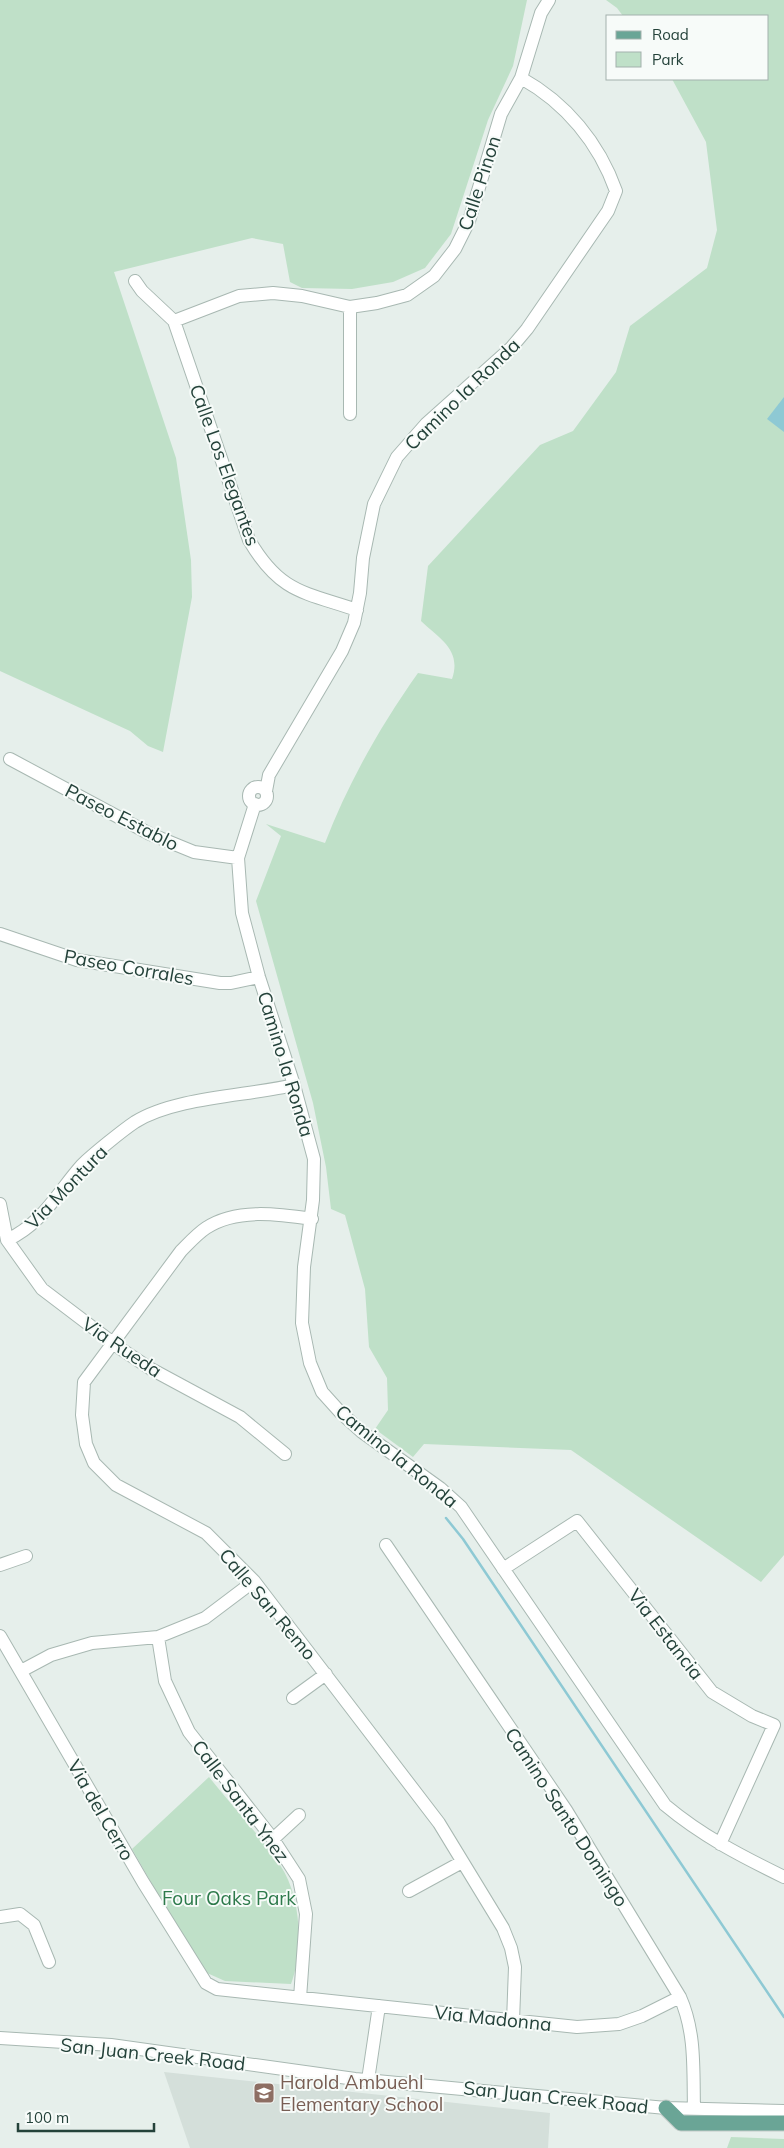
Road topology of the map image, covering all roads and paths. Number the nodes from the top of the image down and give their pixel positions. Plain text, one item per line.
1 (549, 0) edge
2 (521, 78) junction
3 (135, 281) dead end
4 (350, 306) junction
5 (174, 321) junction
6 (350, 414) dead end
7 (358, 610) junction
8 (10, 760) dead end
9 (238, 858) junction
10 (0, 934) edge
11 (259, 977) junction
12 (294, 1085) junction
13 (0, 1204) edge
14 (312, 1219) junction
15 (7, 1240) junction
16 (112, 1342) junction
17 (285, 1454) dead end
18 (386, 1546) dead end
19 (26, 1556) dead end
20 (0, 1564) edge
21 (503, 1569) junction
22 (254, 1581) junction
23 (0, 1636) edge
24 (158, 1637) junction
25 (21, 1671) junction
26 (326, 1674) junction
27 (293, 1698) dead end
28 (299, 1815) dead end
29 (273, 1839) junction
30 (720, 1844) junction
31 (462, 1862) junction
32 (784, 1877) edge
33 (409, 1891) dead end
34 (0, 1917) edge
35 (49, 1962) dead end
36 (206, 1983) joint
37 (680, 1997) junction
38 (300, 1998) junction
39 (379, 2006) junction
40 (513, 2021) junction
41 (0, 2038) edge
42 (368, 2080) junction
43 (666, 2108) junction
44 (694, 2109) junction
45 (784, 2112) edge
46 (784, 2122) edge

1 - 2 street, Calle Pinon
2 - 4 street, Calle Pinon
2 - 7 street, Camino la Ronda
3 - 5 street
4 - 5 street, Calle Pinon
4 - 6 street
5 - 7 street, Calle Los Elegantes
7 - 9 street, Camino la Ronda
8 - 9 street, Paseo Establo
9 - 11 street, Camino la Ronda
10 - 11 street, Paseo Corrales
11 - 12 street, Camino la Ronda
12 - 14 street, Camino la Ronda
12 - 15 street, Via Montura
13 - 15 street, Via Rueda
14 - 16 street, Calle San Remo
14 - 21 street, Camino la Ronda
15 - 16 street, Via Rueda
16 - 17 street, Via Rueda
16 - 22 street, Calle San Remo
18 - 37 street, Camino Santo Domingo
19 - 20 street
21 - 30 street, Camino la Ronda
21 - 30 street, Via Estancia
22 - 24 street
22 - 26 street, Calle San Remo
23 - 25 street, Via del Cerro
24 - 25 street
24 - 29 street, Calle Santa Ynez
25 - 36 street, Via del Cerro
26 - 27 street
26 - 31 street, Calle San Remo
28 - 29 street
29 - 38 street, Calle Santa Ynez
30 - 32 street, Camino la Ronda
31 - 33 street
31 - 40 street, Calle San Remo
34 - 35 street
36 - 38 street, Via Madonna
37 - 40 street, Via Madonna
37 - 44 street, Camino Santo Domingo
38 - 39 street, Via Madonna
39 - 40 street, Via Madonna
39 - 42 street
41 - 42 street, San Juan Creek Road
42 - 43 street, San Juan Creek Road
43 - 44 street, San Juan Creek Road
43 - 46 main road
44 - 45 street, San Juan Creek Road

